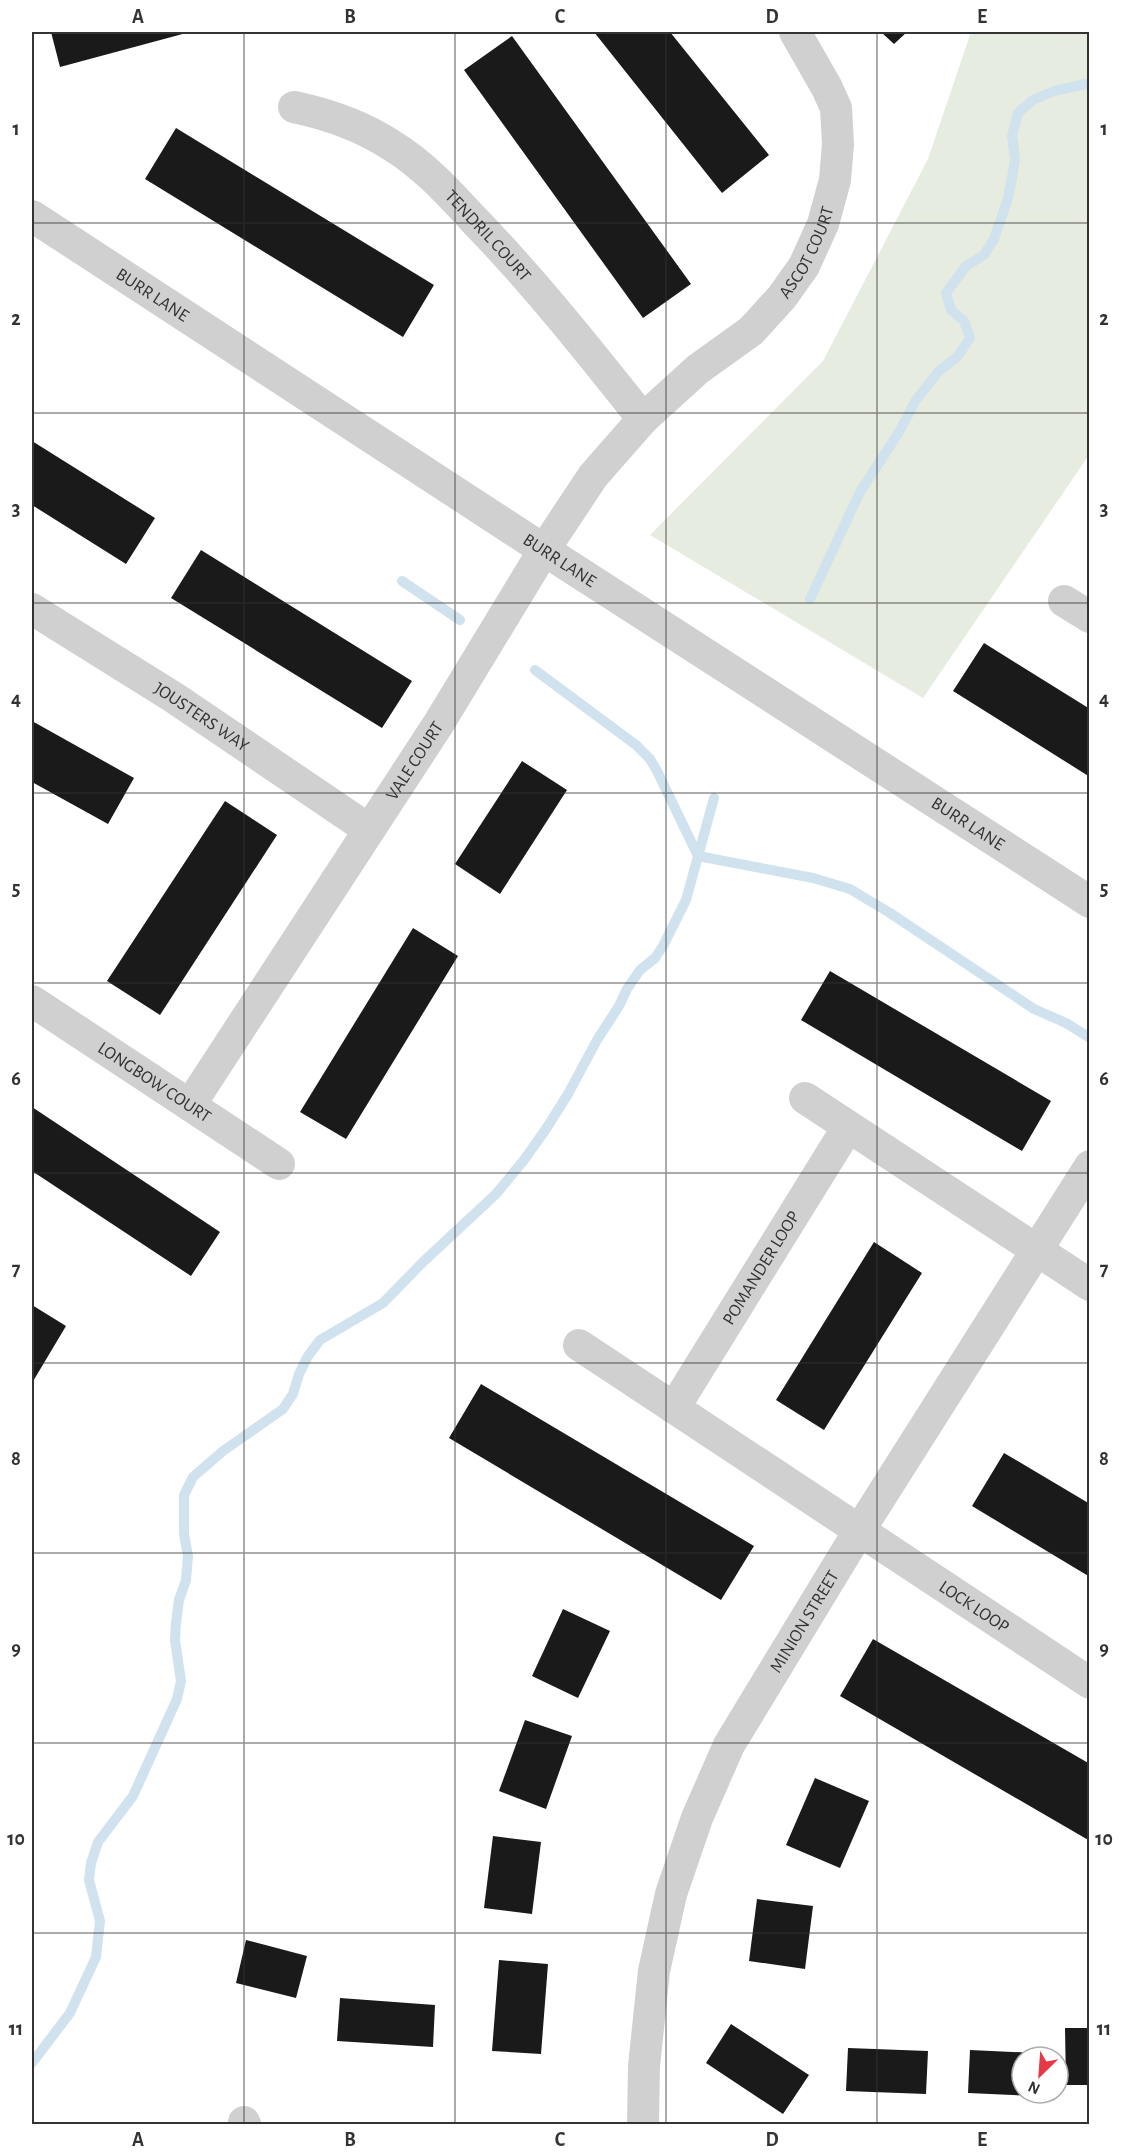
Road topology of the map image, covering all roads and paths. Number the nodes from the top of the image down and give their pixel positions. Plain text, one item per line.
1 (795, 32) edge
2 (294, 108) dead end
3 (32, 216) edge
4 (643, 419) junction
5 (544, 550) junction
6 (32, 609) edge
7 (368, 829) junction
8 (1089, 902) edge
9 (32, 1001) edge
10 (805, 1098) dead end
11 (190, 1105) junction
12 (848, 1127) junction
13 (279, 1164) dead end
14 (1089, 1166) edge
15 (1036, 1250) junction
16 (1089, 1285) edge
17 (579, 1345) dead end
18 (674, 1408) junction
19 (859, 1531) junction
20 (1089, 1683) edge
21 (643, 2124) edge

1 - 4 street, ASCOT COURT
2 - 4 street, TENDRIL COURT
3 - 5 street, BURR LANE
4 - 5 street, VALE COURT
5 - 7 street, VALE COURT
5 - 8 street, BURR LANE
6 - 7 street, JOUSTERS WAY
7 - 11 street, VALE COURT
9 - 11 street, LONGBOW COURT
10 - 12 street
11 - 13 street, LONGBOW COURT
12 - 15 street
12 - 18 street, POMANDER LOOP
14 - 15 street, MINION STREET
15 - 16 street
15 - 19 street, MINION STREET
17 - 18 street
18 - 19 street
19 - 20 street, LOCK LOOP
19 - 21 street, MINION STREET

